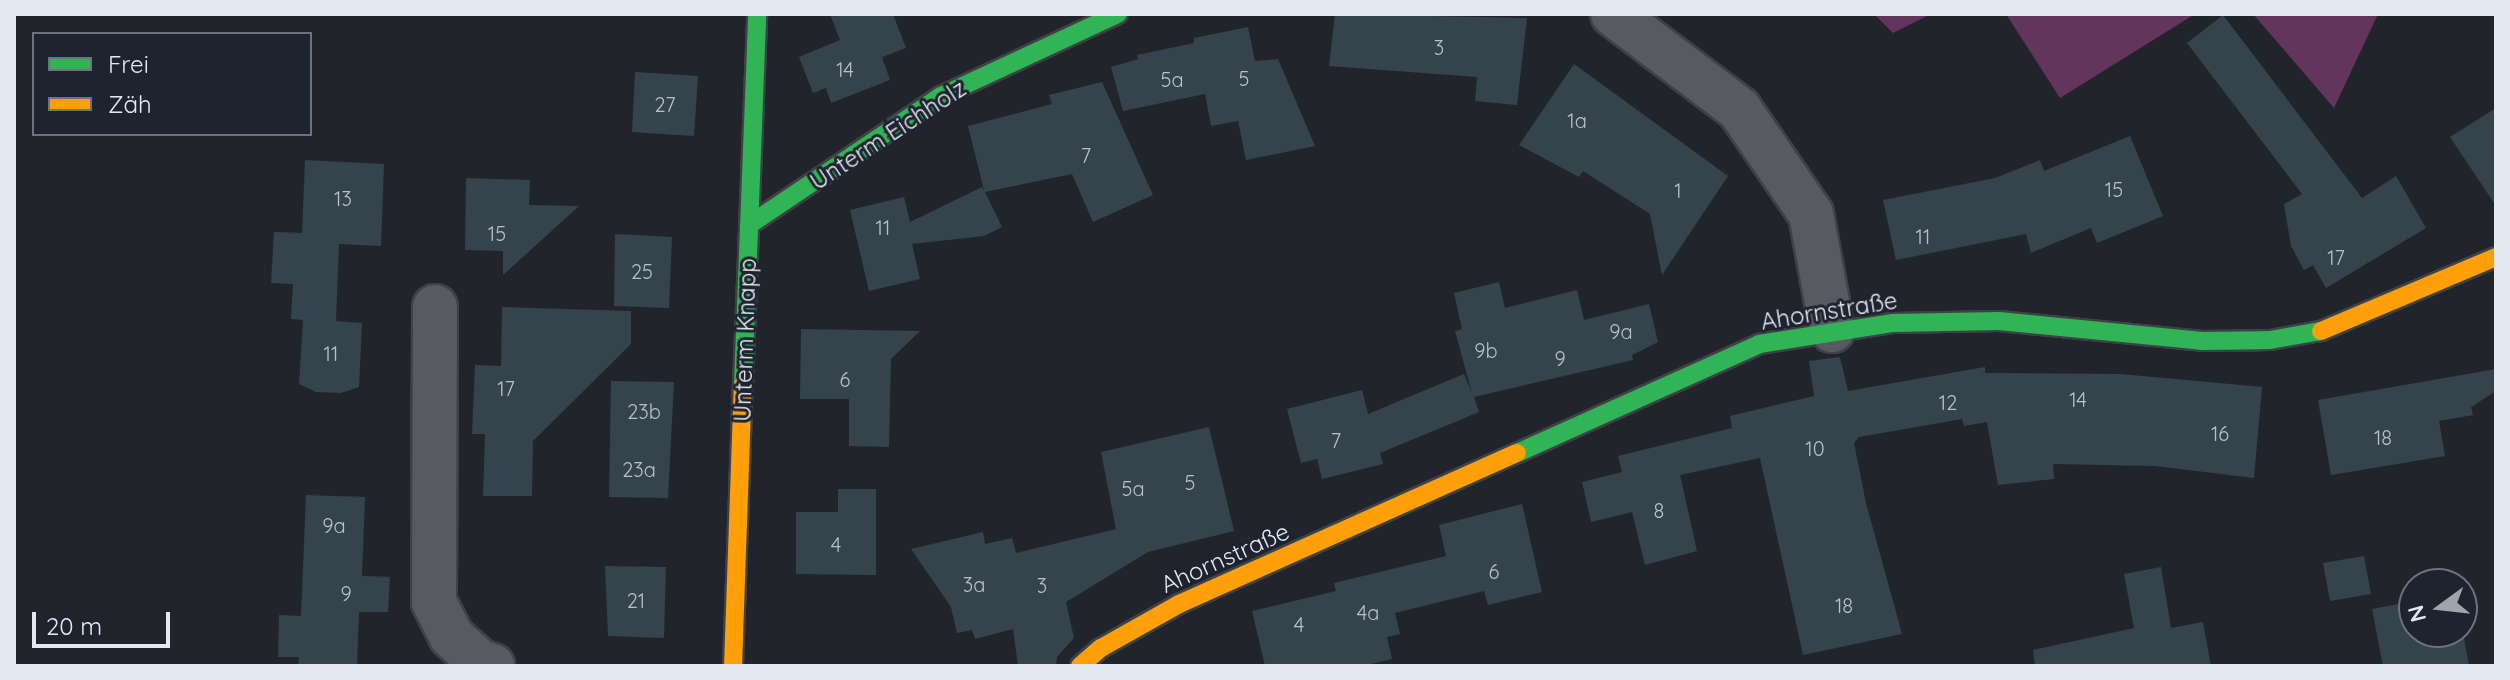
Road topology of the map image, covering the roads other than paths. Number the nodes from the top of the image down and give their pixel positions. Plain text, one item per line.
1 (1118, 14) edge
2 (1613, 14) edge
3 (751, 16) edge
4 (749, 225) junction
5 (2496, 257) edge
6 (435, 307) dead end
7 (1832, 330) junction
8 (492, 666) edge
9 (733, 666) edge
10 (1080, 666) edge

1 - 4 street, Unterm Eichholz
2 - 7 street
3 - 4 street, Unterm Knapp
4 - 9 street, Unterm Knapp
5 - 7 street, Ahornstraße
6 - 8 street
7 - 10 street, Ahornstraße

